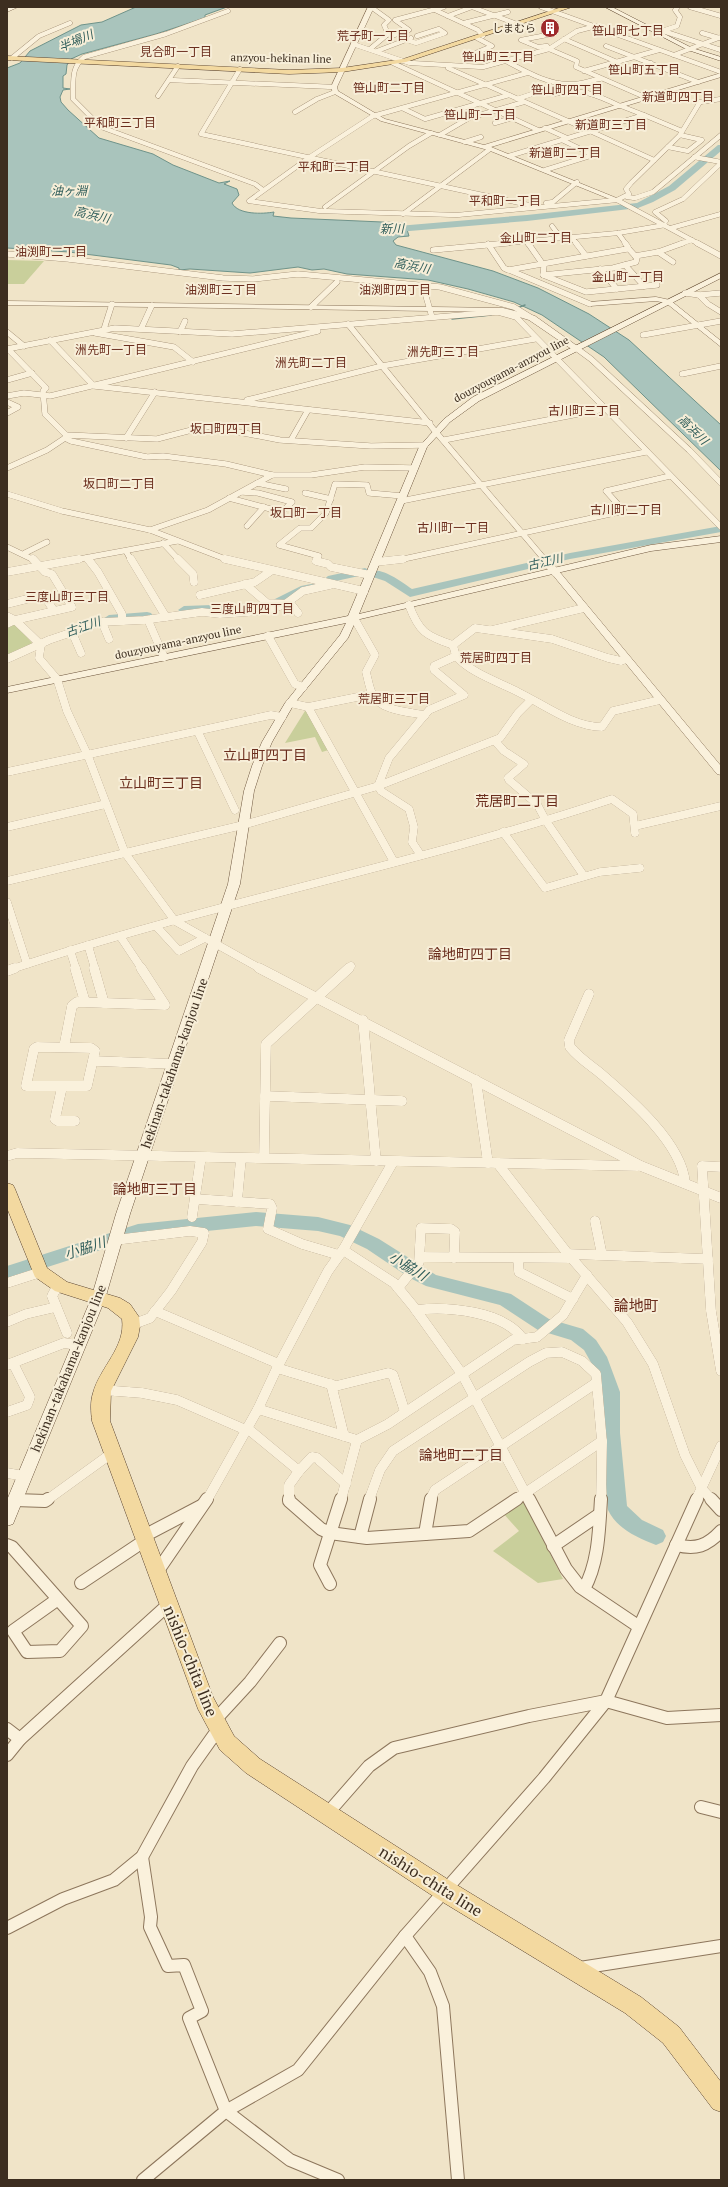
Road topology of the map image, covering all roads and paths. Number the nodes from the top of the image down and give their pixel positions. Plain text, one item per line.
1 (15, 7) edge
2 (371, 7) edge
3 (444, 7) edge
4 (472, 7) edge
5 (541, 7) edge
6 (569, 7) edge
7 (608, 7) edge
8 (678, 7) edge
9 (690, 7) edge
10 (7, 10) edge
11 (436, 10) junction
12 (228, 11) dead end
13 (555, 11) junction
14 (508, 12) dead end
15 (496, 15) junction
16 (448, 16) junction
17 (721, 16) edge
18 (70, 23) dead end
19 (464, 23) junction
20 (517, 24) junction
21 (596, 26) junction
22 (532, 31) dead end
23 (660, 32) junction
24 (702, 33) dead end
25 (388, 34) junction
26 (552, 34) dead end
27 (417, 36) junction
28 (480, 37) junction
29 (545, 37) junction
30 (702, 38) dead end
31 (720, 38) edge
32 (426, 39) junction
33 (564, 39) junction
34 (407, 40) junction
35 (711, 41) junction
36 (353, 44) junction
37 (704, 44) junction
38 (721, 44) edge
39 (606, 46) dead end
40 (551, 48) junction
41 (370, 49) junction
42 (690, 49) junction
43 (659, 50) junction
44 (721, 50) edge
45 (377, 51) junction
46 (674, 55) junction
47 (481, 57) junction
48 (634, 57) junction
49 (9, 58) edge
50 (475, 59) dead end
51 (721, 59) edge
52 (504, 60) junction
53 (642, 60) junction
54 (404, 61) junction
55 (76, 62) junction
56 (469, 62) dead end
57 (497, 62) junction
58 (617, 62) junction
59 (392, 63) junction
60 (650, 63) junction
61 (440, 64) junction
62 (178, 66) junction
63 (458, 66) junction
64 (616, 68) dead end
65 (240, 69) junction
66 (342, 70) junction
67 (627, 70) dead end
68 (584, 71) junction
69 (721, 72) edge
70 (527, 73) junction
71 (721, 76) edge
72 (600, 78) junction
73 (169, 80) junction
74 (698, 82) junction
75 (231, 83) junction
76 (486, 85) junction
77 (334, 90) junction
78 (457, 93) junction
79 (532, 94) dead end
80 (554, 94) dead end
81 (509, 95) junction
82 (158, 96) dead end
83 (517, 98) junction
84 (647, 98) junction
85 (721, 98) edge
86 (524, 102) junction
87 (479, 103) junction
88 (620, 106) junction
89 (402, 108) junction
90 (495, 110) junction
91 (295, 112) dead end
92 (644, 115) junction
93 (373, 116) junction
94 (512, 118) junction
95 (568, 121) junction
96 (495, 123) dead end
97 (545, 128) junction
98 (538, 130) junction
99 (589, 131) junction
100 (431, 133) junction
101 (681, 133) junction
102 (440, 135) junction
103 (721, 135) edge
104 (481, 137) dead end
105 (567, 138) junction
106 (562, 140) junction
107 (465, 142) junction
108 (668, 147) junction
109 (487, 148) junction
110 (509, 156) junction
111 (310, 157) junction
112 (694, 157) junction
113 (654, 160) junction
114 (721, 163) edge
115 (545, 170) junction
116 (374, 171) junction
117 (577, 182) junction
118 (440, 186) junction
119 (263, 190) junction
120 (626, 197) junction
121 (617, 200) junction
122 (325, 207) dead end
123 (403, 214) junction
124 (721, 214) edge
125 (664, 225) junction
126 (552, 226) dead end
127 (671, 228) junction
128 (618, 233) junction
129 (571, 237) junction
130 (561, 238) junction
131 (692, 240) junction
132 (526, 241) junction
133 (488, 244) junction
134 (628, 248) junction
135 (433, 250) dead end
136 (658, 252) junction
137 (7, 254) edge
138 (586, 256) junction
139 (635, 256) junction
140 (721, 256) edge
141 (673, 262) dead end
142 (542, 264) junction
143 (625, 265) junction
144 (600, 269) junction
145 (508, 270) junction
146 (543, 275) junction
147 (721, 275) edge
148 (337, 282) dead end
149 (657, 285) dead end
150 (423, 286) junction
151 (644, 286) junction
152 (617, 289) junction
153 (685, 293) junction
154 (721, 293) edge
155 (700, 295) junction
156 (668, 301) junction
157 (7, 304) edge
158 (112, 304) junction
159 (590, 304) joint
160 (152, 305) junction
161 (311, 307) junction
162 (429, 308) junction
163 (721, 312) edge
164 (432, 318) junction
165 (532, 318) junction
166 (185, 321) dead end
167 (721, 321) edge
168 (697, 324) junction
169 (349, 326) junction
170 (104, 329) junction
171 (141, 329) junction
172 (93, 331) junction
173 (7, 332) edge
174 (180, 332) junction
175 (643, 335) dead end
176 (535, 339) junction
177 (50, 340) junction
178 (721, 345) edge
179 (24, 346) junction
180 (579, 347) junction
181 (7, 349) edge
182 (555, 359) junction
183 (193, 362) junction
184 (382, 366) junction
185 (721, 366) edge
186 (32, 373) junction
187 (682, 374) dead end
188 (7, 380) edge
189 (94, 386) junction
190 (155, 392) junction
191 (7, 396) edge
192 (44, 396) junction
193 (7, 402) edge
194 (240, 402) junction
195 (308, 410) junction
196 (604, 410) junction
197 (7, 413) edge
198 (430, 423) junction
199 (435, 431) junction
200 (65, 437) junction
201 (126, 438) junction
202 (291, 440) junction
203 (444, 440) junction
204 (425, 445) junction
205 (646, 452) junction
206 (7, 468) edge
207 (414, 468) junction
208 (272, 475) junction
209 (670, 476) junction
210 (257, 483) junction
211 (721, 483) edge
212 (482, 485) junction
213 (286, 489) dead end
214 (241, 492) junction
215 (305, 493) dead end
216 (7, 494) edge
217 (230, 498) junction
218 (402, 498) junction
219 (330, 499) junction
220 (264, 507) junction
221 (247, 526) dead end
222 (721, 527) edge
223 (150, 530) junction
224 (522, 535) junction
225 (721, 539) edge
226 (177, 541) junction
227 (47, 542) dead end
228 (163, 544) junction
229 (7, 547) edge
230 (126, 551) junction
231 (25, 553) junction
232 (87, 558) junction
233 (376, 562) junction
234 (41, 566) junction
235 (271, 571) junction
236 (7, 572) edge
237 (555, 572) junction
238 (370, 575) junction
239 (194, 582) dead end
240 (245, 584) junction
241 (333, 584) junction
242 (364, 591) junction
243 (200, 595) dead end
244 (35, 596) dead end
245 (47, 600) dead end
246 (7, 604) edge
247 (284, 605) junction
248 (409, 605) junction
249 (584, 608) junction
250 (54, 611) junction
251 (298, 614) dead end
252 (7, 616) edge
253 (166, 617) junction
254 (122, 618) junction
255 (354, 618) junction
256 (15, 620) junction
257 (148, 620) junction
258 (102, 622) junction
259 (7, 624) edge
260 (491, 630) junction
261 (72, 632) junction
262 (268, 636) junction
263 (109, 639) dead end
264 (453, 645) junction
265 (41, 646) junction
266 (81, 653) dead end
267 (456, 656) junction
268 (164, 657) junction
269 (7, 659) edge
270 (626, 659) junction
271 (57, 679) junction
272 (303, 687) junction
273 (7, 690) edge
274 (372, 694) junction
275 (531, 700) junction
276 (660, 700) junction
277 (290, 703) junction
278 (308, 707) junction
279 (425, 715) junction
280 (282, 717) junction
281 (198, 732) junction
282 (495, 740) junction
283 (88, 756) junction
284 (7, 772) edge
285 (721, 772) edge
286 (378, 786) junction
287 (356, 792) junction
288 (106, 804) junction
289 (721, 806) edge
290 (235, 810) dead end
291 (546, 821) junction
292 (243, 825) junction
293 (7, 827) edge
294 (503, 832) junction
295 (125, 853) junction
296 (420, 854) junction
297 (394, 862) junction
298 (640, 868) dead end
299 (584, 876) junction
300 (7, 881) edge
301 (7, 902) edge
302 (227, 906) junction
303 (175, 921) junction
304 (156, 926) junction
305 (120, 936) junction
306 (210, 941) junction
307 (88, 945) junction
308 (70, 950) junction
309 (27, 964) junction
310 (351, 966) dead end
311 (7, 971) edge
312 (589, 994) dead end
313 (316, 998) junction
314 (85, 1002) junction
315 (104, 1003) junction
316 (363, 1020) junction
317 (64, 1047) junction
318 (94, 1061) junction
319 (174, 1064) junction
320 (476, 1080) junction
321 (62, 1087) junction
322 (265, 1096) junction
323 (370, 1100) junction
324 (402, 1101) dead end
325 (75, 1121) dead end
326 (7, 1156) edge
327 (143, 1156) junction
328 (201, 1157) junction
329 (241, 1158) junction
330 (264, 1158) junction
331 (376, 1161) junction
332 (393, 1162) junction
333 (493, 1163) junction
334 (641, 1166) junction
335 (721, 1167) edge
336 (685, 1183) junction
337 (7, 1189) edge
338 (705, 1191) junction
339 (721, 1198) edge
340 (195, 1199) junction
341 (237, 1202) junction
342 (192, 1217) dead end
343 (595, 1221) dead end
344 (115, 1240) junction
345 (341, 1253) junction
346 (602, 1255) junction
347 (570, 1256) junction
348 (420, 1257) junction
349 (454, 1258) junction
350 (518, 1258) junction
351 (708, 1259) junction
352 (41, 1272) junction
353 (587, 1275) junction
354 (7, 1283) edge
355 (58, 1285) junction
356 (398, 1288) junction
357 (98, 1299) junction
358 (573, 1299) junction
359 (56, 1308) junction
360 (416, 1310) junction
361 (155, 1311) junction
362 (7, 1322) edge
363 (131, 1325) junction
364 (67, 1333) dead end
365 (523, 1339) junction
366 (77, 1345) junction
367 (10, 1364) edge
368 (278, 1366) junction
369 (721, 1371) edge
370 (462, 1374) junction
371 (596, 1383) junction
372 (331, 1384) junction
373 (102, 1390) junction
374 (473, 1399) junction
375 (258, 1409) junction
376 (7, 1412) edge
377 (405, 1412) junction
378 (247, 1429) junction
379 (344, 1436) junction
380 (357, 1440) junction
381 (602, 1441) junction
382 (500, 1445) junction
383 (721, 1446) edge
384 (112, 1452) junction
385 (299, 1471) junction
386 (7, 1473) edge
387 (24, 1476) junction
388 (346, 1484) junction
389 (702, 1489) junction
390 (524, 1493) junction
391 (15, 1500) junction
392 (203, 1506) junction
393 (721, 1510) edge
394 (600, 1514) junction
395 (7, 1519) edge
396 (721, 1531) edge
397 (330, 1533) junction
398 (425, 1534) junction
399 (360, 1537) junction
400 (143, 1539) junction
401 (676, 1545) junction
402 (7, 1546) edge
403 (553, 1546) junction
404 (157, 1572) junction
405 (81, 1583) dead end
406 (330, 1584) dead end
407 (584, 1589) junction
408 (58, 1599) junction
409 (169, 1604) junction
410 (638, 1626) junction
411 (280, 1643) dead end
412 (606, 1701) junction
413 (721, 1715) edge
414 (217, 1724) junction
415 (7, 1730) edge
416 (20, 1739) junction
417 (7, 1755) edge
418 (700, 1807) dead end
419 (721, 1812) edge
420 (327, 1814) junction
421 (142, 1857) junction
422 (444, 1890) junction
423 (7, 1928) edge
424 (405, 1936) junction
425 (721, 1946) edge
426 (574, 1969) junction
427 (721, 2100) edge
428 (226, 2111) junction
429 (143, 2180) edge
430 (338, 2180) edge
431 (458, 2180) edge

1 - 10 street
2 - 25 street
2 - 36 street
3 - 11 street
4 - 15 street
4 - 16 street
5 - 13 street
6 - 13 main road, anzyou-hekinan line
7 - 23 main road
8 - 23 street
9 - 17 street
11 - 16 street
11 - 25 street
12 - 55 street
13 - 20 main road, anzyou-hekinan line
13 - 21 street
14 - 15 street
15 - 19 street
15 - 20 street
16 - 19 street
18 - 49 street
19 - 28 street
20 - 28 main road, anzyou-hekinan line
21 - 33 street
21 - 43 street
22 - 29 street
23 - 37 street
23 - 42 main road
24 - 31 street
25 - 41 street
26 - 29 street
27 - 32 street
27 - 32 street
27 - 34 street
28 - 47 street
28 - 54 main road, anzyou-hekinan line
29 - 40 street
30 - 35 street
31 - 35 street
32 - 34 street
33 - 40 street
33 - 58 street
34 - 45 street
35 - 37 street
35 - 38 street
36 - 41 street
36 - 66 street
37 - 42 street
37 - 44 street
39 - 48 street
40 - 52 street
40 - 68 street
41 - 45 street
42 - 46 street
42 - 51 main road
43 - 46 street
43 - 48 street
45 - 54 street
46 - 69 street
47 - 50 street
47 - 57 street
48 - 53 street
48 - 58 street
49 - 55 main road, anzyou-hekinan line
52 - 57 street
52 - 70 street
53 - 60 street
53 - 64 street
54 - 59 main road, anzyou-hekinan line
54 - 61 street
55 - 62 main road, anzyou-hekinan line
55 - 119 street
56 - 63 street
57 - 63 street
58 - 68 street
59 - 66 main road, anzyou-hekinan line
59 - 78 street
60 - 67 street
60 - 74 street
61 - 63 street
61 - 76 street
62 - 65 main road, anzyou-hekinan line
62 - 73 street
65 - 66 main road, anzyou-hekinan line
65 - 75 street
66 - 77 street
68 - 72 street
70 - 72 street
70 - 76 street
71 - 74 street
72 - 84 street
73 - 75 street
73 - 82 street
74 - 84 street
75 - 77 street
75 - 111 street
76 - 78 street
76 - 81 street
77 - 91 street
77 - 93 street
78 - 87 street
78 - 89 street
79 - 83 street
80 - 88 street
81 - 83 street
81 - 87 street
83 - 86 street
84 - 88 street
85 - 101 street
86 - 90 street
86 - 95 street
87 - 89 street
87 - 90 street
88 - 92 street
88 - 95 street
89 - 93 street
90 - 94 street
90 - 102 street
92 - 99 street
92 - 101 street
93 - 100 street
93 - 111 street
94 - 96 street
94 - 98 street
95 - 97 street
95 - 99 street
97 - 98 street
97 - 105 street
98 - 109 street
99 - 105 street
99 - 113 street
100 - 102 street
100 - 116 street
101 - 108 street
101 - 108 street
102 - 107 street
103 - 112 street
104 - 107 street
105 - 106 street
106 - 110 street
106 - 115 street
107 - 109 street
108 - 113 street
109 - 110 street
109 - 118 street
110 - 115 street
111 - 116 street
111 - 119 street
112 - 114 street
112 - 120 street
113 - 120 street
114 - 125 street
115 - 117 street
116 - 118 street
116 - 122 street
117 - 118 street
117 - 121 street
118 - 123 street
119 - 123 street
120 - 121 street
121 - 123 street
121 - 125 street
124 - 127 street
125 - 127 street
125 - 128 street
126 - 130 street
127 - 131 street
128 - 129 street
128 - 134 street
129 - 130 street
129 - 138 street
130 - 132 street
131 - 136 street
131 - 140 street
132 - 133 street
132 - 142 street
133 - 135 street
133 - 145 street
134 - 138 street
134 - 139 street
136 - 139 street
136 - 141 street
137 - 150 street
138 - 142 street
139 - 143 street
142 - 145 street
142 - 146 street
143 - 144 street
143 - 151 street
144 - 146 street
144 - 152 street
145 - 159 street
146 - 152 street
147 - 153 main road, douzyouyama-anzyou line
148 - 161 street
149 - 151 street
150 - 162 street
150 - 165 street
151 - 152 street
153 - 155 street
153 - 156 main road, douzyouyama-anzyou line
154 - 155 street
155 - 163 street
156 - 159 street
156 - 168 street
156 - 180 main road, douzyouyama-anzyou line
157 - 158 street
158 - 160 street
158 - 170 street
160 - 161 street
160 - 171 street
161 - 162 street
162 - 164 street
162 - 165 street
164 - 169 street
164 - 176 street
165 - 180 street
166 - 174 street
167 - 168 street
168 - 175 street
168 - 178 street
169 - 174 street
169 - 183 street
169 - 184 street
170 - 171 street
170 - 172 street
171 - 174 street
172 - 177 street
172 - 183 street
173 - 179 street
176 - 182 street
176 - 184 street
177 - 179 street
177 - 189 street
179 - 181 street
180 - 182 main road, douzyouyama-anzyou line
180 - 211 street
181 - 186 street
182 - 196 street
182 - 199 main road, douzyouyama-anzyou line
183 - 189 street
184 - 194 street
184 - 198 street
185 - 187 street
186 - 188 street
186 - 192 street
189 - 190 street
189 - 192 street
190 - 194 street
190 - 201 street
191 - 192 street
192 - 200 street
193 - 197 street
194 - 195 street
195 - 198 street
195 - 202 street
196 - 203 street
196 - 205 street
198 - 199 street
199 - 203 street
199 - 204 main road, douzyouyama-anzyou line
200 - 201 street
200 - 206 street
200 - 208 street
201 - 202 street
202 - 204 street
203 - 212 street
204 - 207 main road, douzyouyama-anzyou line
205 - 209 street
205 - 212 street
207 - 208 street
207 - 218 main road, douzyouyama-anzyou line
208 - 210 street
209 - 222 street
209 - 224 street
210 - 213 street
210 - 214 street
212 - 218 street
212 - 224 street
214 - 217 street
214 - 220 street
215 - 219 street
216 - 223 street
217 - 220 street
217 - 223 street
218 - 219 street
218 - 233 main road, douzyouyama-anzyou line
219 - 238 street
220 - 221 street
223 - 226 street
224 - 233 street
224 - 237 street
225 - 237 main road, douzyouyama-anzyou line
226 - 228 street
226 - 235 street
227 - 231 street
228 - 230 street
228 - 239 street
229 - 231 street
230 - 232 street
230 - 253 street
231 - 234 street
232 - 234 street
232 - 254 street
233 - 238 main road, douzyouyama-anzyou line
234 - 236 street
234 - 250 street
235 - 240 street
235 - 241 street
237 - 248 main road, douzyouyama-anzyou line
237 - 249 street
238 - 242 main road, douzyouyama-anzyou line
240 - 243 street
240 - 247 street
241 - 242 street
241 - 247 street
242 - 255 main road, douzyouyama-anzyou line
244 - 246 street
245 - 250 street
247 - 251 street
247 - 253 street
248 - 255 main road, douzyouyama-anzyou line
248 - 264 street
249 - 260 street
249 - 270 street
250 - 256 street
252 - 256 street
253 - 257 street
254 - 257 street
254 - 258 street
255 - 262 main road, douzyouyama-anzyou line
255 - 272 main road, hekinan-takahama-kanjou line
255 - 274 street
256 - 259 street
256 - 265 street
257 - 268 street
258 - 261 street
258 - 263 street
260 - 264 street
260 - 270 street
261 - 265 street
261 - 266 street
262 - 268 main road, douzyouyama-anzyou line
262 - 272 street
264 - 267 street
265 - 269 street
265 - 271 street
267 - 275 street
267 - 279 street
268 - 271 main road, douzyouyama-anzyou line
270 - 276 street
271 - 273 main road, douzyouyama-anzyou line
271 - 283 street
272 - 277 main road, hekinan-takahama-kanjou line
274 - 278 street
274 - 279 street
275 - 276 street
275 - 282 street
276 - 285 street
277 - 278 street
277 - 280 main road, hekinan-takahama-kanjou line
278 - 287 street
279 - 286 street
280 - 281 street
280 - 292 main road, hekinan-takahama-kanjou line
281 - 283 street
281 - 290 street
282 - 286 street
282 - 291 street
283 - 284 street
283 - 288 street
286 - 287 street
286 - 296 street
287 - 292 street
287 - 297 street
288 - 293 street
288 - 295 street
289 - 291 street
291 - 294 street
291 - 299 street
292 - 295 street
292 - 302 main road, hekinan-takahama-kanjou line
294 - 296 street
294 - 299 street
295 - 300 street
295 - 303 street
296 - 297 street
297 - 302 street
298 - 299 street
301 - 309 street
302 - 303 street
302 - 306 main road, hekinan-takahama-kanjou line
303 - 304 street
303 - 306 street
304 - 305 street
304 - 306 street
305 - 307 street
305 - 315 street
306 - 313 street
306 - 319 main road, hekinan-takahama-kanjou line
307 - 308 street
307 - 315 street
308 - 309 street
308 - 314 street
309 - 311 street
310 - 313 street
312 - 336 street
313 - 316 street
313 - 322 street
314 - 315 street
314 - 317 street
316 - 320 street
316 - 323 street
317 - 318 street
317 - 321 street
318 - 319 street
318 - 321 street
319 - 327 main road, hekinan-takahama-kanjou line
320 - 333 street
320 - 334 street
321 - 325 street
322 - 323 street
322 - 330 street
323 - 324 street
323 - 331 street
326 - 327 street
327 - 328 street
327 - 344 main road, hekinan-takahama-kanjou line
328 - 329 street
328 - 340 street
329 - 330 street
329 - 341 street
330 - 331 street
331 - 332 street
332 - 333 street
332 - 345 street
333 - 334 street
333 - 347 street
334 - 336 street
335 - 338 street
336 - 338 street
337 - 352 main road
338 - 339 street
338 - 351 street
340 - 341 street
340 - 342 street
341 - 345 street
343 - 346 street
344 - 357 main road, hekinan-takahama-kanjou line
344 - 361 street
345 - 356 street
345 - 368 street
346 - 347 street
346 - 351 street
347 - 350 street
347 - 353 street
348 - 349 street
348 - 349 street
348 - 356 street
349 - 350 street
350 - 358 street
351 - 369 street
352 - 354 street
352 - 355 main road
353 - 358 street
353 - 389 street
355 - 357 main road
355 - 359 street
356 - 360 street
357 - 363 main road
357 - 366 main road, hekinan-takahama-kanjou line
358 - 365 street
359 - 362 street
359 - 364 street
360 - 365 street
360 - 370 street
361 - 363 street
361 - 368 street
363 - 373 main road, nishio-chita line
365 - 370 street
366 - 367 street
366 - 387 main road, hekinan-takahama-kanjou line
367 - 376 street
368 - 372 street
368 - 375 street
370 - 374 street
370 - 377 street
371 - 374 street
371 - 381 street
371 - 382 street
372 - 377 street
372 - 379 street
373 - 378 street
373 - 384 main road, nishio-chita line
374 - 382 street
374 - 399 street
375 - 378 street
375 - 379 street
377 - 380 street
378 - 385 street
378 - 392 street
379 - 380 street
380 - 388 street
381 - 390 street
381 - 394 street
382 - 390 street
382 - 398 street
383 - 389 street
384 - 391 street
384 - 400 main road, nishio-chita line
385 - 388 street
385 - 397 street
386 - 387 street
387 - 391 main road, hekinan-takahama-kanjou line
388 - 397 street
389 - 393 street
389 - 401 street
390 - 398 street
390 - 403 street
391 - 395 main road, hekinan-takahama-kanjou line
392 - 400 street
392 - 404 street
394 - 403 street
394 - 407 street
396 - 401 street
397 - 399 street
397 - 406 street
398 - 399 street
400 - 404 main road, nishio-chita line
400 - 405 street
401 - 410 street
402 - 408 street
403 - 407 street
404 - 409 main road, nishio-chita line
407 - 410 street
408 - 408 street
409 - 414 main road, nishio-chita line
409 - 416 street
410 - 412 street
411 - 414 street
412 - 413 street
412 - 420 street
412 - 422 street
414 - 420 main road, nishio-chita line
414 - 421 street
415 - 416 street
416 - 417 street
418 - 419 street
420 - 422 main road, nishio-chita line
421 - 423 street
421 - 428 street
422 - 424 street
422 - 426 main road, nishio-chita line
424 - 428 street
424 - 431 street
425 - 426 street
426 - 427 main road, nishio-chita line
428 - 429 street
428 - 430 street

